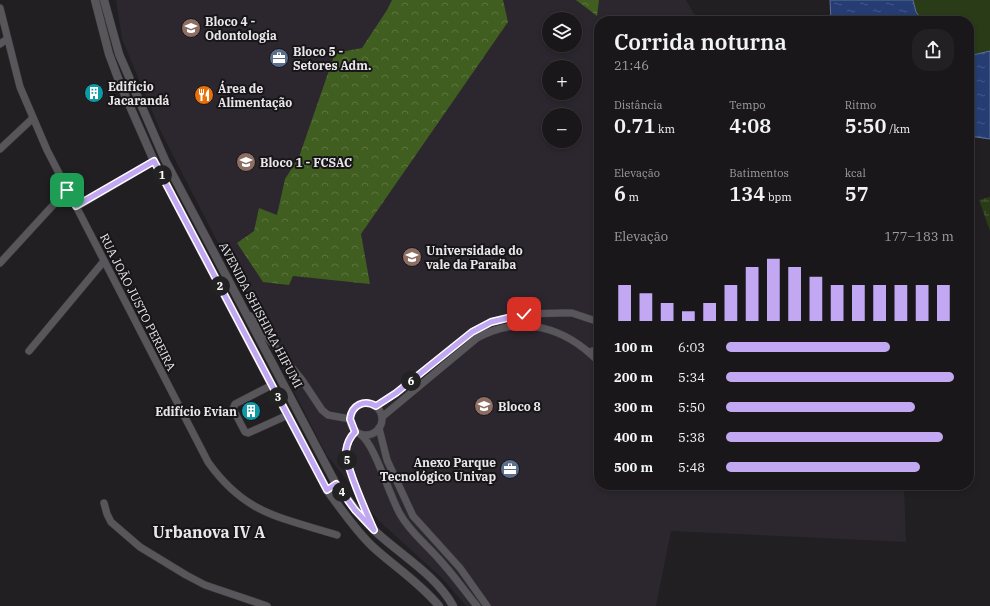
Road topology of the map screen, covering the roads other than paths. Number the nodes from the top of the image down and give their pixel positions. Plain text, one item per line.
1 (94, 0) edge
2 (104, 0) edge
3 (0, 8) edge
4 (7, 39) junction
5 (0, 44) edge
6 (32, 119) junction
7 (0, 149) edge
8 (154, 161) junction
9 (67, 190) junction
10 (76, 206) junction
11 (104, 261) junction
12 (0, 263) edge
13 (246, 311) junction
14 (594, 320) edge
15 (594, 350) edge
16 (29, 351) dead end
17 (589, 352) junction
18 (594, 357) edge
19 (272, 385) junction
20 (376, 406) junction
21 (288, 415) junction
22 (382, 417) junction
23 (350, 419) junction
24 (379, 428) junction
25 (358, 433) junction
26 (336, 484) junction
27 (327, 490) junction
28 (104, 503) dead end
29 (374, 530) junction
30 (337, 535) dead end
31 (267, 606) edge
32 (439, 606) edge
33 (453, 606) edge
34 (476, 606) edge
35 (487, 606) edge

1 - 8 street, AVENIDA SHISHIMA HIFUMI
2 - 13 street, AVENIDA SHISHIMA HIFUMI
3 - 4 street, RUA JOÃO JUSTO PEREIRA
4 - 5 street
4 - 6 street, RUA JOÃO JUSTO PEREIRA
6 - 7 street
6 - 9 street, RUA JOÃO JUSTO PEREIRA
8 - 10 street
8 - 19 street, AVENIDA SHISHIMA HIFUMI
9 - 10 street, RUA JOÃO JUSTO PEREIRA
9 - 12 street
10 - 11 street, RUA JOÃO JUSTO PEREIRA
11 - 16 street
11 - 30 street, RUA JOÃO JUSTO PEREIRA
13 - 23 street
13 - 26 street, AVENIDA SHISHIMA HIFUMI
14 - 20 street
15 - 17 street
17 - 18 street
17 - 22 street
19 - 21 street, AVENIDA SHISHIMA HIFUMI
19 - 21 street
20 - 22 street
20 - 23 street
21 - 27 street, AVENIDA SHISHIMA HIFUMI
22 - 24 street
23 - 25 street
24 - 25 street
24 - 35 street
25 - 29 street
25 - 34 street
26 - 27 street
26 - 29 street, AVENIDA SHISHIMA HIFUMI
27 - 32 street, AVENIDA SHISHIMA HIFUMI
28 - 31 street
29 - 33 street, AVENIDA SHISHIMA HIFUMI

